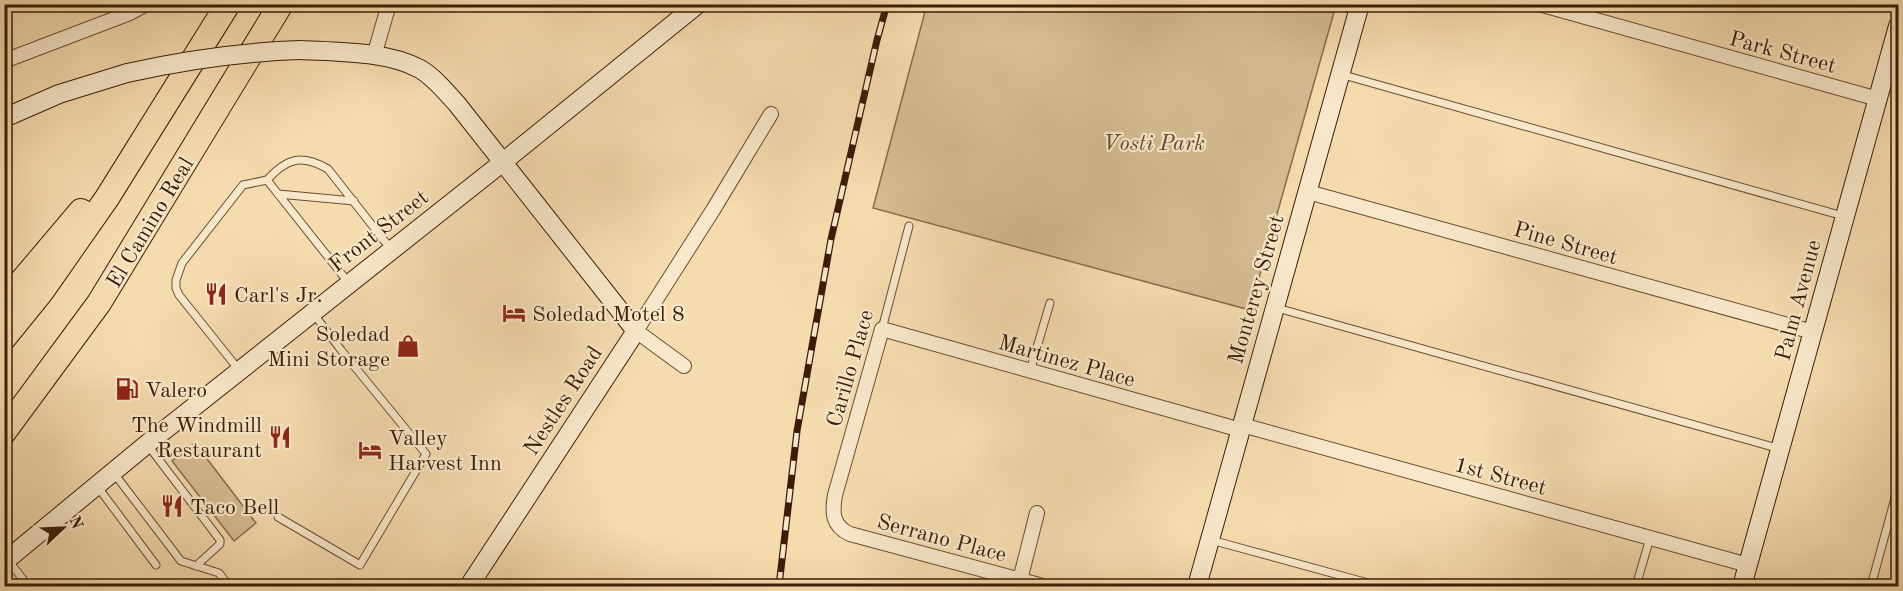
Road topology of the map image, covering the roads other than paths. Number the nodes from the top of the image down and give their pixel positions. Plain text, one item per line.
1 (146, 4) edge
2 (228, 4) edge
3 (281, 4) edge
4 (389, 4) edge
5 (698, 4) edge
6 (1360, 4) edge
7 (1539, 4) edge
8 (1899, 26) edge
9 (374, 56) junction
10 (4, 61) edge
11 (1340, 74) junction
12 (1878, 99) junction
13 (771, 114) dead end
14 (4, 118) edge
15 (152, 126) junction
16 (503, 162) junction
17 (267, 180) junction
18 (1308, 192) junction
19 (278, 194) junction
20 (354, 201) junction
21 (1845, 216) junction
22 (909, 226) dead end
23 (392, 250) junction
24 (350, 284) junction
25 (4, 302) edge
26 (1050, 303) dead end
27 (1274, 308) junction
28 (313, 313) junction
29 (882, 330) junction
30 (636, 331) junction
31 (1813, 332) junction
32 (4, 338) edge
33 (684, 366) dead end
34 (240, 371) junction
35 (1030, 371) junction
36 (1241, 428) junction
37 (4, 432) edge
38 (147, 444) junction
39 (1780, 449) junction
40 (113, 472) junction
41 (97, 486) junction
42 (1899, 487) edge
43 (1037, 513) dead end
44 (278, 517) dead end
45 (835, 522) joint
46 (1650, 538) junction
47 (1210, 540) junction
48 (6, 561) edge
49 (156, 565) dead end
50 (1748, 565) junction
51 (196, 566) junction
52 (1020, 580) junction
53 (28, 586) edge
54 (229, 586) edge
55 (469, 586) edge
56 (1043, 586) edge
57 (1197, 586) edge
58 (1379, 586) edge
59 (1636, 586) edge
60 (1742, 586) edge
61 (1870, 586) edge

1 - 10 street
2 - 15 highway
3 - 37 highway, El Camino Real
4 - 9 street
5 - 16 street, Front Street
6 - 11 street, Monterey Street
7 - 12 street, Park Street
8 - 12 street, Palm Avenue
9 - 14 street, bridge
9 - 16 street
11 - 18 street, Monterey Street
11 - 21 lane
12 - 21 street, Palm Avenue
13 - 30 street, Nestles Road
15 - 25 highway
15 - 32 highway
16 - 23 street, Front Street
16 - 30 street
17 - 19 lane
17 - 20 lane
17 - 34 lane
18 - 27 street, Monterey Street
18 - 31 street, Pine Street
19 - 20 lane
19 - 24 lane
20 - 23 lane
21 - 31 street, Palm Avenue
22 - 29 lane, Carillo Place
23 - 24 street, Front Street
24 - 28 street, Front Street
26 - 35 lane
27 - 36 street, Monterey Street
27 - 39 lane
28 - 34 street, Front Street
28 - 44 lane
29 - 35 street, Martinez Place
29 - 45 street, Carillo Place
30 - 33 street
30 - 55 street, Nestles Road
31 - 39 street, Palm Avenue
34 - 38 street, Front Street
35 - 36 street, Martinez Place
36 - 46 street, 1st Street
36 - 47 street, Monterey Street
38 - 40 street, Front Street
38 - 51 lane
39 - 50 street, Palm Avenue
40 - 41 street, Front Street
40 - 51 lane
41 - 48 street, Front Street
41 - 49 lane
42 - 61 lane
43 - 52 street
45 - 52 street, Serrano Place
46 - 50 street, 1st Street
46 - 59 lane
47 - 57 street, Monterey Street
47 - 58 lane
48 - 53 lane
50 - 60 street, Palm Avenue
51 - 54 lane
52 - 56 street, Serrano Place

